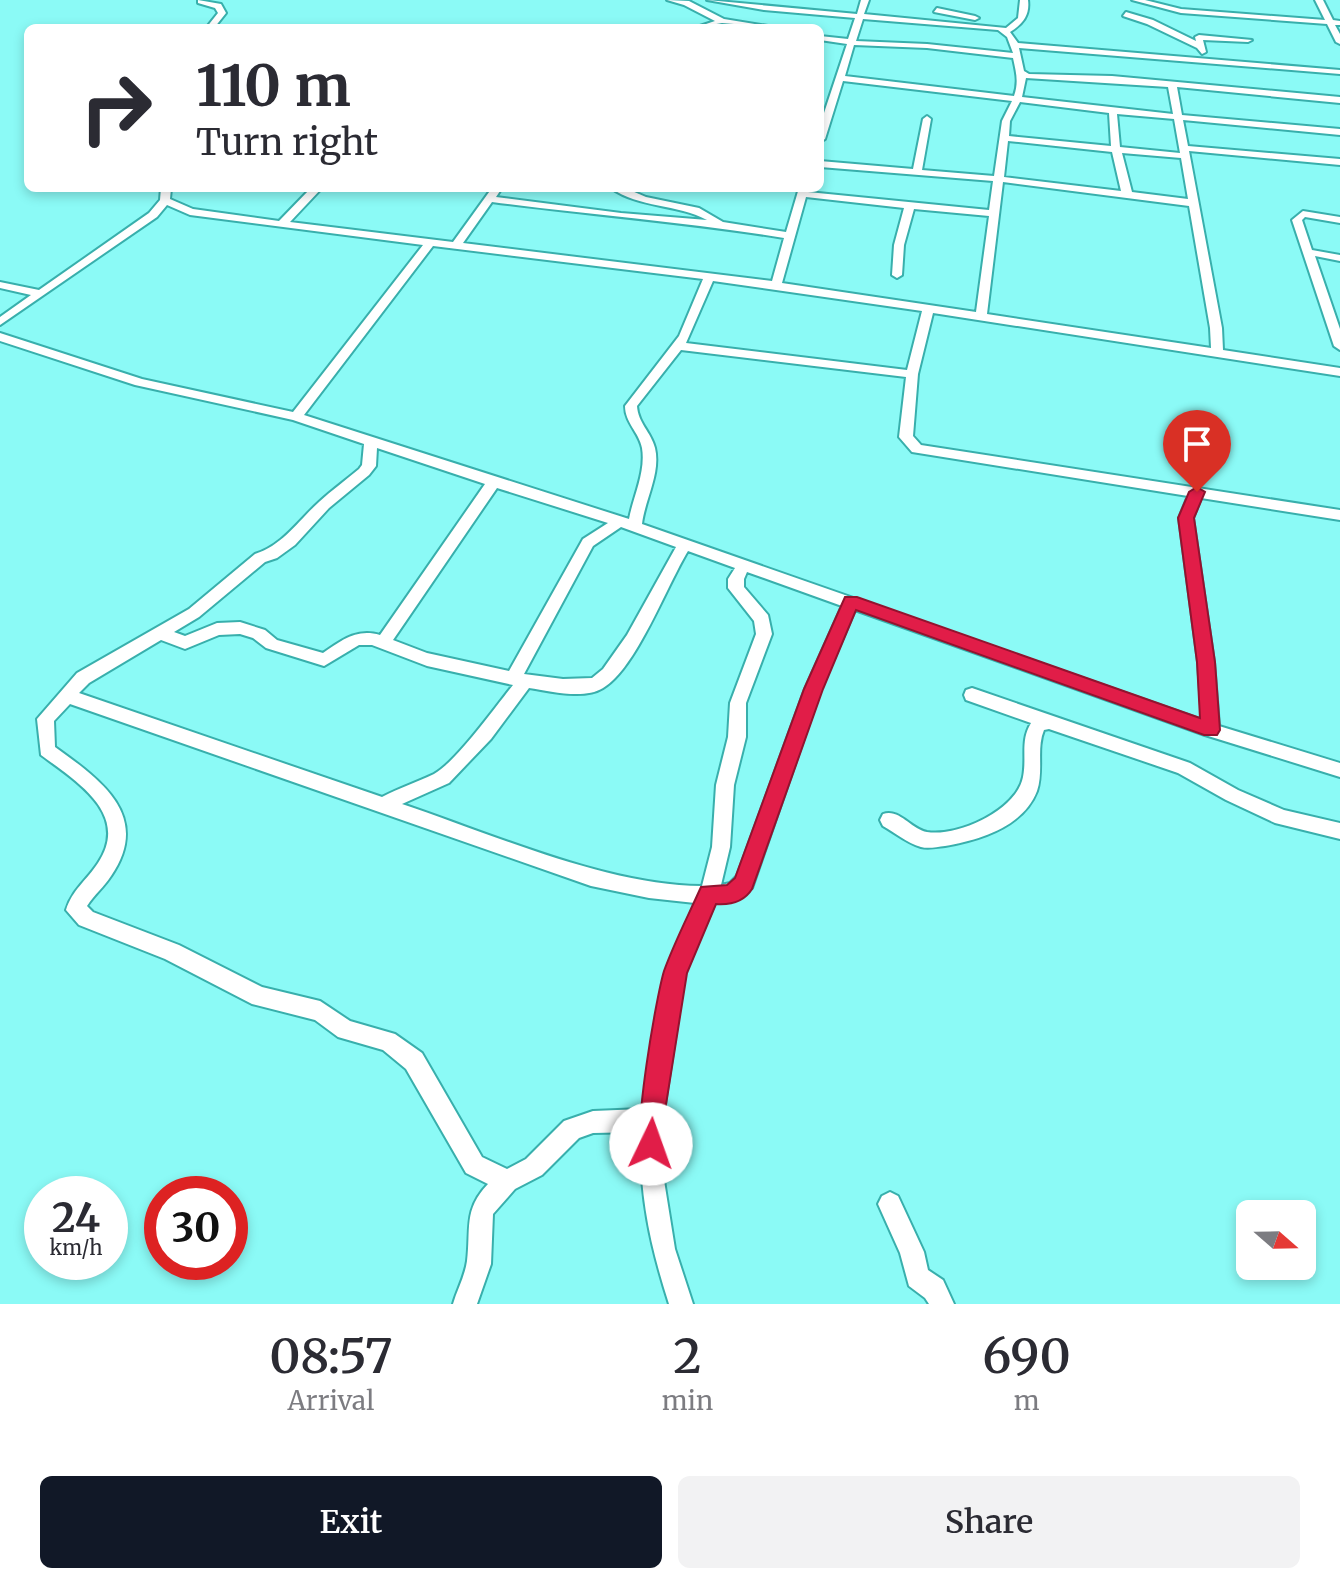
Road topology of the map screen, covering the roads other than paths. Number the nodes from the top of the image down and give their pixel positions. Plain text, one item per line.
1 (671, 0) edge
2 (711, 0) edge
3 (865, 0) edge
4 (1024, 0) edge
5 (1136, 0) edge
6 (1319, 0) edge
7 (201, 1) edge
8 (972, 7) dead end
9 (937, 10) dead end
10 (1126, 14) dead end
11 (860, 15) junction
12 (988, 18) junction
13 (722, 21) junction
14 (1335, 22) edge
15 (213, 24) edge
16 (712, 24) edge
17 (745, 24) edge
18 (1006, 30) junction
19 (824, 39) edge
20 (1248, 40) dead end
21 (851, 42) junction
22 (1340, 42) edge
23 (1016, 45) junction
24 (1201, 47) junction
25 (1017, 56) junction
26 (1205, 61) junction
27 (1340, 72) edge
28 (1022, 74) junction
29 (842, 78) junction
30 (1172, 85) junction
31 (1018, 100) junction
32 (1340, 100) edge
33 (1113, 111) junction
34 (1176, 117) junction
35 (927, 119) dead end
36 (824, 127) edge
37 (1340, 132) edge
38 (1004, 138) junction
39 (1117, 149) junction
40 (1185, 152) junction
41 (1340, 162) edge
42 (824, 164) edge
43 (917, 173) junction
44 (1000, 179) junction
45 (313, 192) edge
46 (494, 192) edge
47 (626, 192) edge
48 (803, 192) edge
49 (810, 192) edge
50 (166, 194) edge
51 (1127, 194) junction
52 (489, 199) junction
53 (1192, 203) junction
54 (910, 206) junction
55 (190, 212) junction
56 (994, 214) junction
57 (153, 215) junction
58 (1340, 220) edge
59 (282, 224) junction
60 (723, 225) junction
61 (789, 236) junction
62 (431, 242) junction
63 (456, 245) junction
64 (1308, 252) junction
65 (1340, 258) edge
66 (897, 275) dead end
67 (709, 278) junction
68 (0, 285) edge
69 (776, 285) junction
70 (38, 293) junction
71 (1322, 295) junction
72 (1340, 298) edge
73 (929, 307) junction
74 (981, 315) junction
75 (0, 322) edge
76 (0, 337) edge
77 (678, 346) junction
78 (1340, 346) edge
79 (1217, 353) junction
80 (1340, 372) edge
81 (912, 374) junction
82 (296, 417) junction
83 (371, 441) junction
84 (494, 482) junction
85 (1197, 492) junction
86 (1340, 515) edge
87 (619, 522) junction
88 (635, 527) junction
89 (684, 545) junction
90 (744, 565) junction
91 (851, 602) junction
92 (161, 633) junction
93 (383, 642) junction
94 (520, 680) junction
95 (972, 695) dead end
96 (67, 696) junction
97 (1049, 722) junction
98 (1211, 730) junction
99 (1340, 770) edge
100 (383, 806) junction
101 (889, 820) dead end
102 (1340, 831) edge
103 (709, 894) junction
104 (652, 1120) junction
105 (507, 1181) junction
106 (890, 1204) dead end
107 (465, 1304) edge
108 (681, 1304) edge
109 (942, 1304) edge

1 - 13 street
2 - 11 street
3 - 11 street
4 - 18 street
5 - 14 street
6 - 14 street
7 - 15 street
8 - 12 street
9 - 12 street
10 - 24 street
11 - 18 street
11 - 21 street
12 - 18 street
13 - 16 street
13 - 17 street
14 - 22 street
18 - 23 street
19 - 21 street
20 - 24 street
21 - 25 street
21 - 29 street
23 - 25 street
23 - 26 street
24 - 26 street
25 - 28 street
26 - 27 street
28 - 30 street
28 - 31 street
29 - 31 street
29 - 36 street
30 - 32 street
30 - 34 street
31 - 33 street
31 - 38 street
33 - 34 street
33 - 39 street
34 - 37 street
34 - 40 street
35 - 43 street
38 - 39 street
38 - 44 street
39 - 40 street
39 - 51 street
40 - 41 street
40 - 53 street
42 - 43 street
43 - 44 street
44 - 51 street
44 - 56 street
45 - 59 street
46 - 52 street
47 - 60 street
48 - 61 street
49 - 54 street
50 - 55 street
50 - 57 street
51 - 53 street
52 - 60 street
52 - 63 street
53 - 79 street
54 - 56 street
54 - 66 street
55 - 57 street
55 - 59 street
56 - 74 street
57 - 70 street
58 - 64 street
59 - 62 street
60 - 61 street
61 - 69 street
62 - 63 street
62 - 82 street
63 - 67 street
64 - 65 street
64 - 71 street
67 - 69 street
67 - 77 street
68 - 70 street
69 - 73 street
70 - 75 street
71 - 72 street
71 - 78 street
73 - 74 street
73 - 81 street
74 - 79 street
76 - 82 street
77 - 81 street
77 - 88 street
79 - 80 street
81 - 85 street
82 - 83 street
83 - 84 street
83 - 92 street
84 - 87 street
84 - 93 street
85 - 86 street
85 - 98 street
87 - 88 street
87 - 94 street
88 - 89 street
89 - 90 street
89 - 94 street
90 - 91 street
90 - 103 street
91 - 98 street
91 - 103 street
92 - 93 street
92 - 96 street
93 - 94 street
94 - 100 street
95 - 97 street
96 - 100 street
96 - 105 street
97 - 101 street
97 - 102 street
98 - 99 street
100 - 103 street
103 - 104 street
104 - 105 street
104 - 108 street
105 - 107 street
106 - 109 street

